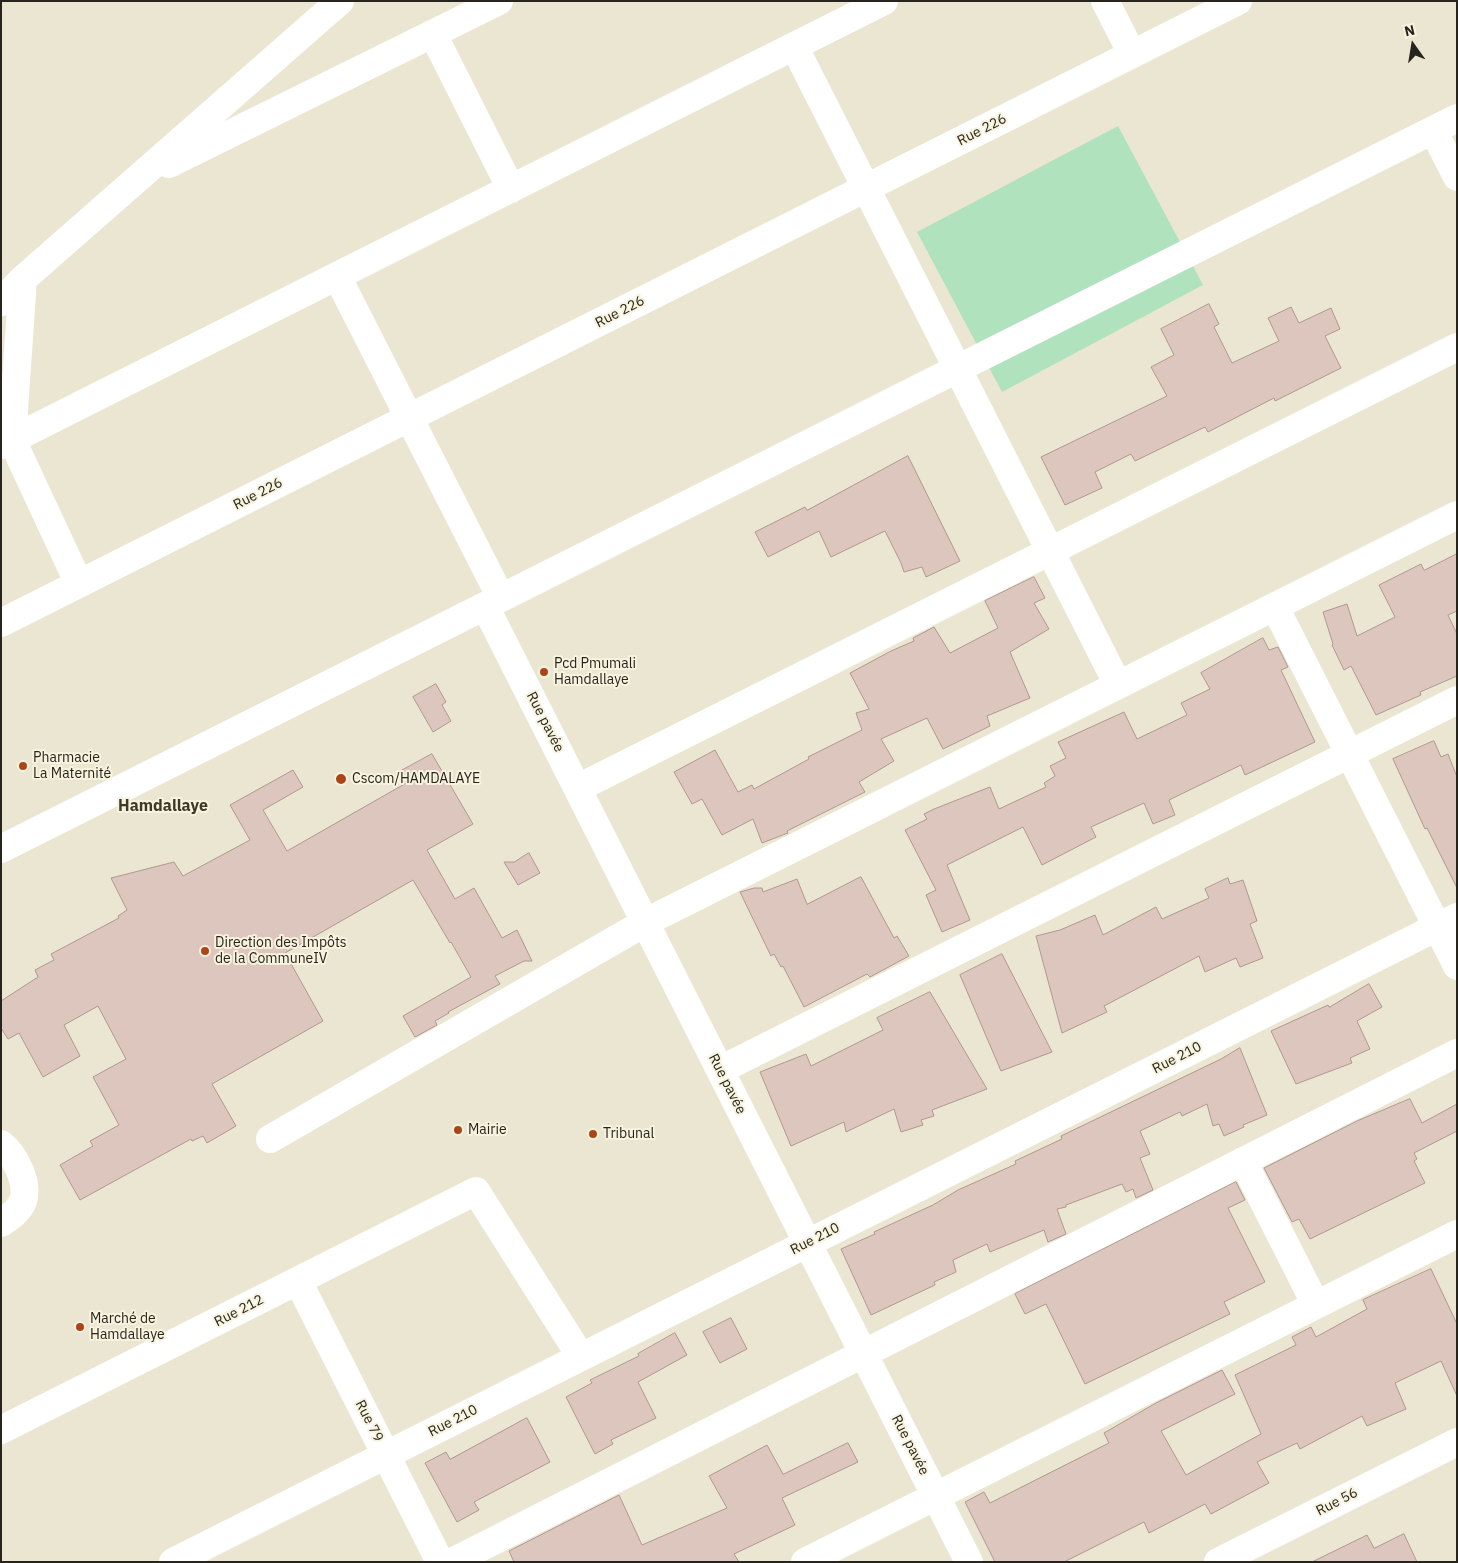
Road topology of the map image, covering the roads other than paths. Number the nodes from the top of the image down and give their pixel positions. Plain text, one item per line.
1 (340, 1) edge
2 (499, 1) edge
3 (884, 1) edge
4 (1105, 1) edge
5 (1238, 1) edge
6 (461, 10) edge
7 (433, 34) junction
8 (794, 46) junction
9 (1132, 54) junction
10 (1457, 118) edge
11 (1433, 130) junction
12 (1457, 177) edge
13 (134, 182) junction
14 (511, 188) junction
15 (866, 188) junction
16 (337, 276) junction
17 (23, 279) junction
18 (1, 302) edge
19 (1457, 347) edge
20 (958, 368) junction
21 (409, 418) junction
22 (6, 442) edge
23 (1457, 515) edge
24 (1050, 551) junction
25 (79, 584) junction
26 (493, 602) junction
27 (1275, 606) junction
28 (1, 623) edge
29 (1118, 685) junction
30 (1457, 700) edge
31 (1350, 754) junction
32 (578, 788) junction
33 (1, 849) edge
34 (646, 922) junction
35 (1447, 922) edge
36 (1457, 966) edge
37 (1457, 1053) edge
38 (720, 1070) junction
39 (270, 1139) dead end
40 (1, 1144) edge
41 (1243, 1161) junction
42 (1, 1223) edge
43 (1457, 1234) edge
44 (808, 1243) junction
45 (298, 1281) junction
46 (1316, 1305) junction
47 (864, 1353) junction
48 (581, 1357) junction
49 (1, 1430) edge
50 (1457, 1442) edge
51 (386, 1455) junction
52 (936, 1496) junction
53 (173, 1562) edge
54 (440, 1562) edge
55 (452, 1562) edge
56 (805, 1562) edge
57 (969, 1562) edge
58 (1218, 1562) edge

1 - 13 street
2 - 6 street
3 - 8 street
4 - 9 street
5 - 9 street, Rue 226
6 - 7 street
7 - 13 street
7 - 14 street
8 - 14 street
8 - 15 street
9 - 15 street, Rue 226
10 - 11 street
11 - 12 street
11 - 20 street
13 - 17 street
14 - 16 street
15 - 20 street
15 - 21 street, Rue 226
16 - 21 street, Rue pavée
16 - 22 street
17 - 18 street
17 - 22 street
19 - 24 street
20 - 24 street
20 - 26 street
21 - 25 street, Rue 226
21 - 26 street, Rue pavée
22 - 25 street
23 - 27 street
24 - 29 street
24 - 32 street
25 - 28 street, Rue 226
26 - 32 street, Rue pavée
26 - 33 street
27 - 29 street
27 - 31 street
29 - 34 street
30 - 31 street
31 - 35 street
31 - 38 street
32 - 34 street, Rue pavée
34 - 38 street, Rue pavée
34 - 39 street
35 - 36 street
35 - 44 street, Rue 210
37 - 41 street
38 - 44 street, Rue pavée
40 - 42 street
41 - 46 street
41 - 47 street
43 - 46 street
44 - 47 street, Rue pavée
44 - 48 street, Rue 210
45 - 48 street, Rue 212
45 - 49 street, Rue 212
45 - 51 street, Rue 79
46 - 52 street
47 - 52 street, Rue pavée
47 - 55 street
48 - 51 street, Rue 210
50 - 58 street, Rue 56
51 - 53 street, Rue 210
51 - 54 street, Rue 79
52 - 56 street
52 - 57 street, Rue pavée

